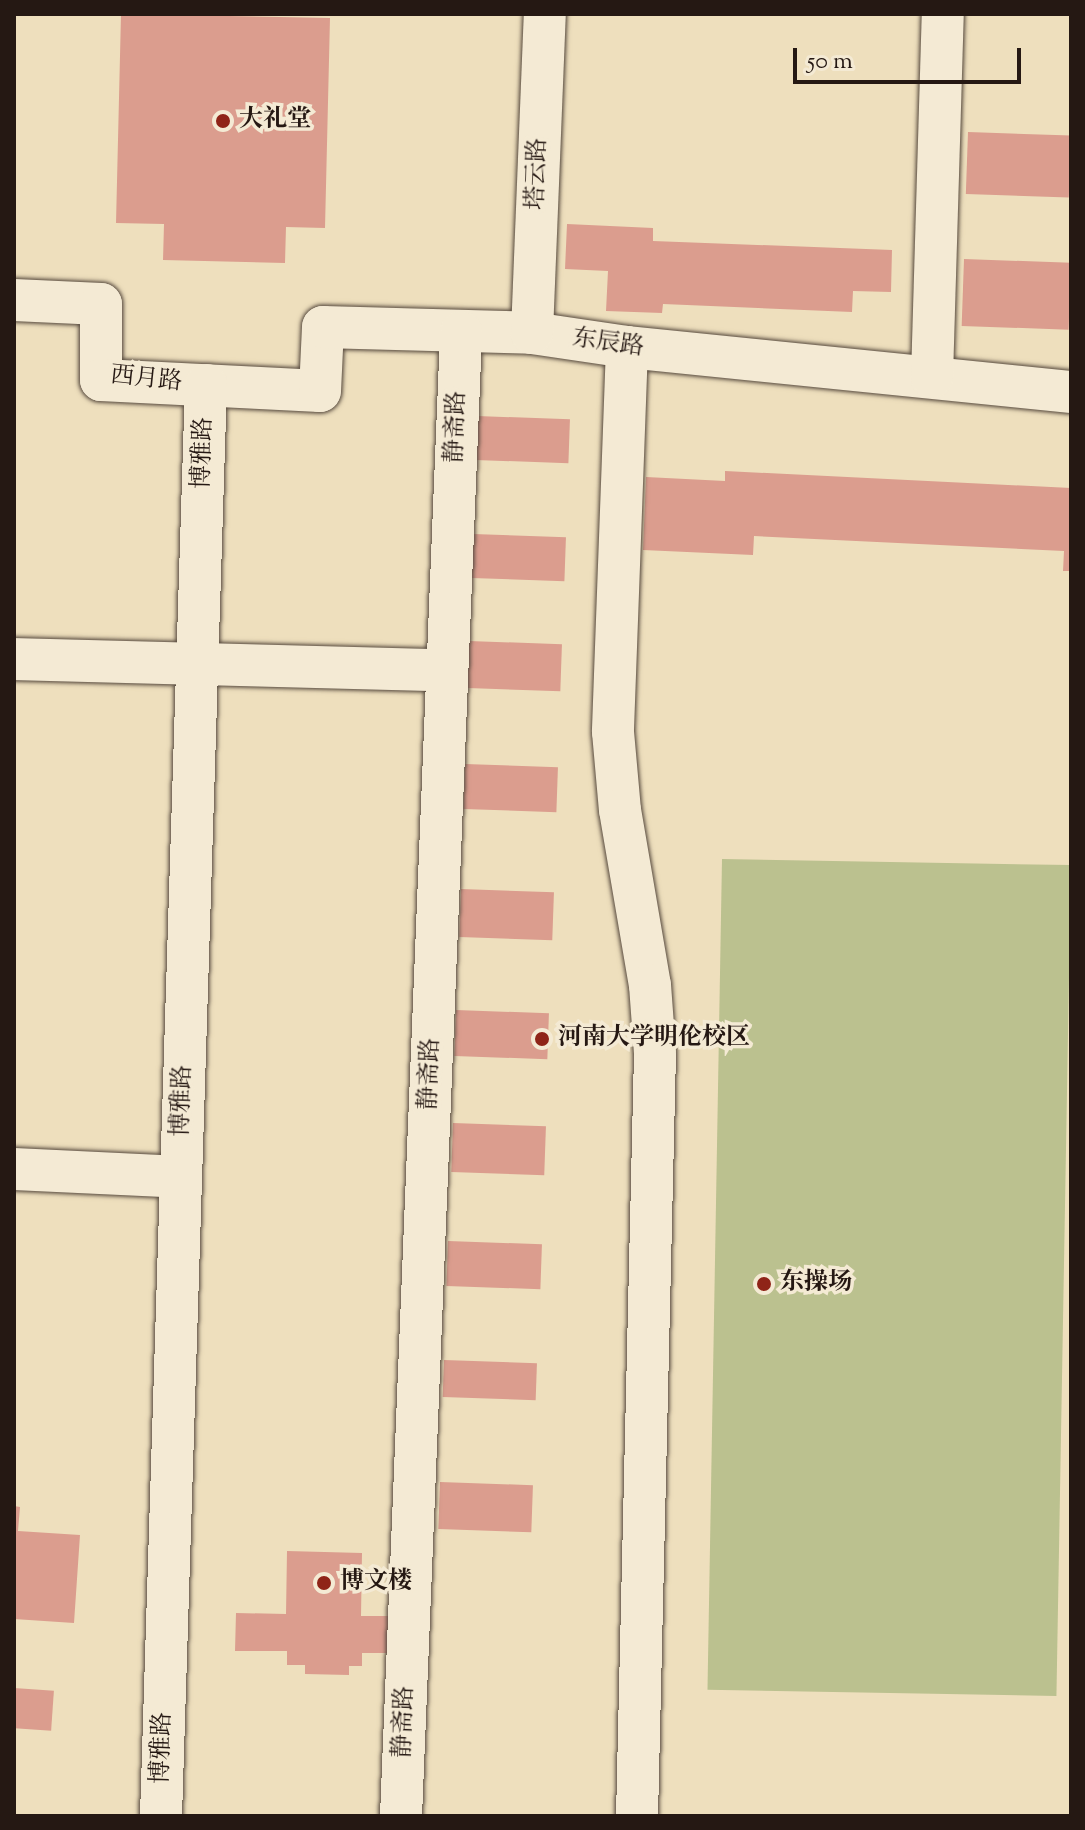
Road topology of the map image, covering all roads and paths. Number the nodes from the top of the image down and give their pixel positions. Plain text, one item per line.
1 (545, 14) edge
2 (943, 14) edge
3 (14, 300) edge
4 (461, 332) junction
5 (532, 333) junction
6 (627, 347) junction
7 (932, 377) junction
8 (206, 385) junction
9 (1071, 392) edge
10 (14, 659) edge
11 (197, 664) junction
12 (447, 670) junction
13 (14, 1169) edge
14 (181, 1177) junction
15 (161, 1816) edge
16 (401, 1816) edge
17 (637, 1816) edge

1 - 5 lane, 塔云路
2 - 7 lane
3 - 8 lane, 西月路
4 - 5 lane, 东辰路
4 - 8 lane, 东辰路
4 - 12 lane, 静斋路
5 - 6 lane, 东辰路
6 - 7 lane, 东辰路
6 - 17 lane
7 - 9 lane, 东辰路
8 - 11 lane, 博雅路
10 - 11 lane
11 - 12 lane
11 - 14 lane, 博雅路
12 - 16 lane, 静斋路
13 - 14 lane
14 - 15 lane, 博雅路

